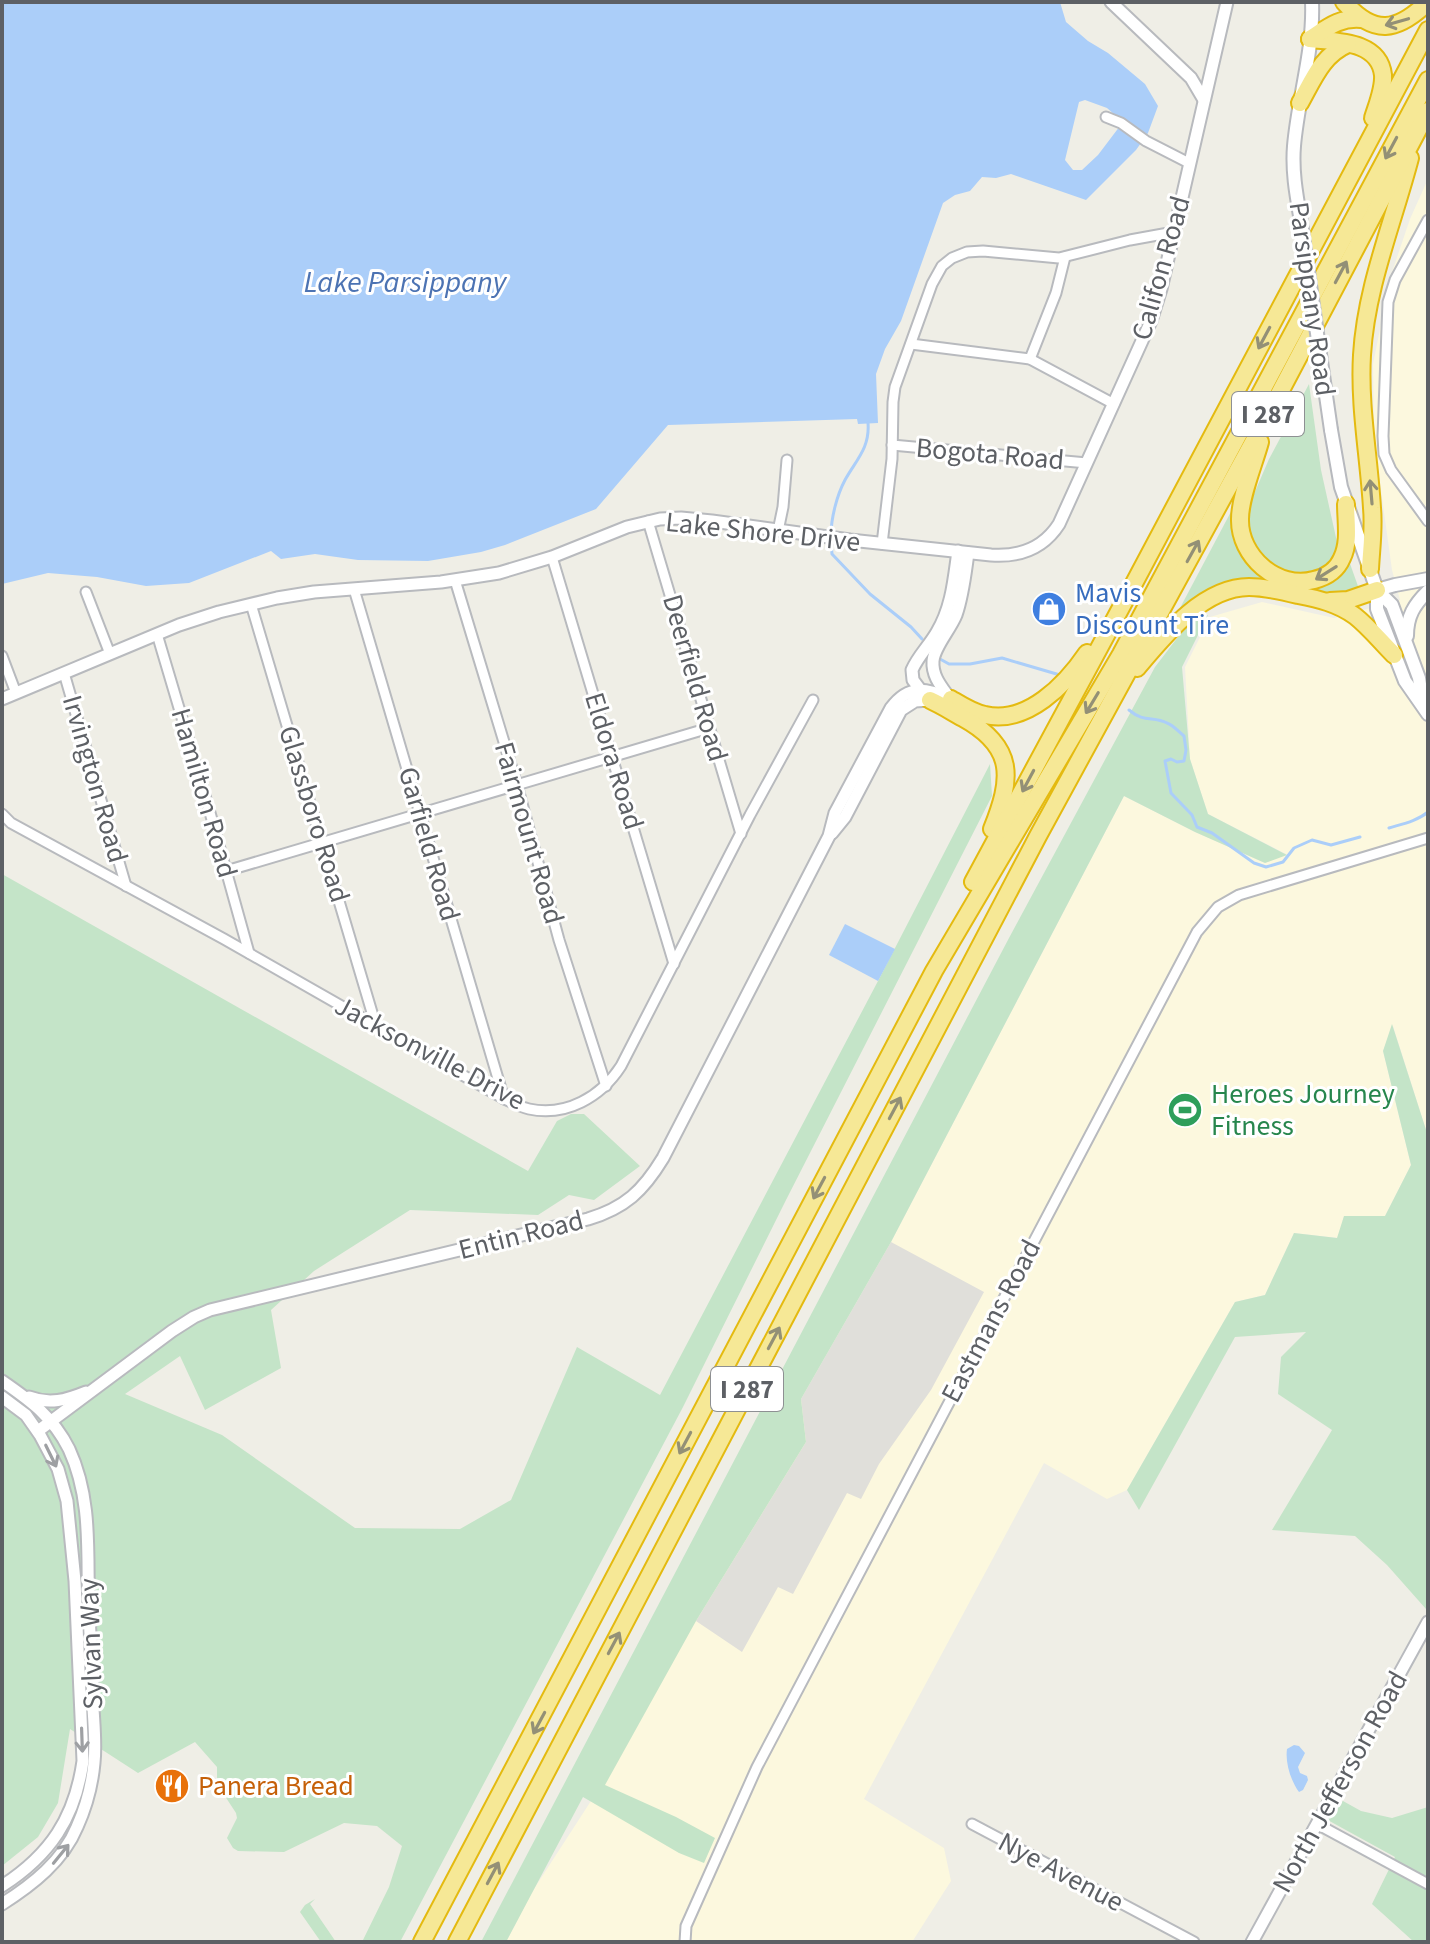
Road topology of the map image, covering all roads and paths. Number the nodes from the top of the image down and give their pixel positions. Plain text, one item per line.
1 (1111, 2) edge
2 (1227, 2) edge
3 (1312, 2) edge
4 (1344, 2) edge
5 (1428, 2) edge
6 (1361, 19) junction
7 (1428, 30) edge
8 (1310, 39) junction
9 (1348, 44) junction
10 (1428, 80) edge
11 (1204, 100) junction
12 (1300, 103) junction
13 (1428, 111) edge
14 (1106, 117) dead end
15 (1417, 132) junction
16 (1366, 145) junction
17 (1189, 163) junction
18 (1428, 220) edge
19 (1174, 232) junction
20 (1065, 257) junction
21 (911, 344) junction
22 (1030, 359) junction
23 (1114, 404) junction
24 (1269, 413) junction
25 (892, 445) junction
26 (787, 460) dead end
27 (1087, 463) junction
28 (1346, 504) junction
29 (648, 521) junction
30 (1428, 521) edge
31 (778, 531) junction
32 (882, 544) junction
33 (963, 552) junction
34 (552, 557) junction
35 (1370, 569) junction
36 (1428, 579) edge
37 (455, 580) junction
38 (354, 589) junction
39 (1131, 589) junction
40 (1377, 590) junction
41 (1428, 591) edge
42 (86, 592) dead end
43 (1329, 602) junction
44 (251, 604) junction
45 (157, 634) junction
46 (1401, 651) junction
47 (110, 654) junction
48 (2, 656) edge
49 (64, 673) junction
50 (16, 693) junction
51 (1115, 693) junction
52 (925, 695) junction
53 (2, 699) edge
54 (951, 699) junction
55 (813, 700) dead end
56 (1425, 710) edge
57 (709, 728) junction
58 (613, 757) junction
59 (517, 785) junction
60 (2, 814) edge
61 (421, 814) junction
62 (741, 834) junction
63 (1428, 838) edge
64 (322, 844) junction
65 (226, 871) junction
66 (979, 872) junction
67 (126, 886) junction
68 (249, 953) junction
69 (674, 964) junction
70 (934, 971) junction
71 (376, 1026) junction
72 (606, 1086) junction
73 (504, 1099) junction
74 (2, 1381) edge
75 (97, 1388) junction
76 (17, 1391) junction
77 (2, 1397) edge
78 (53, 1421) junction
79 (38, 1431) junction
80 (1428, 1622) edge
81 (86, 1671) junction
82 (972, 1824) dead end
83 (1317, 1824) junction
84 (1428, 1884) edge
85 (2, 1886) edge
86 (2, 1904) edge
87 (422, 1942) edge
88 (457, 1942) edge
89 (685, 1942) edge
90 (1194, 1942) edge
91 (1252, 1942) edge

1 - 11 street
2 - 11 street, Califon Road
3 - 8 main road, Parsippany Road
4 - 6 highway
5 -> 6 highway
6 - 8 highway
7 - 16 highway, I 287
8 - 9 highway
8 - 12 main road, Parsippany Road
9 - 12 highway
9 - 16 highway
10 -> 70 highway
11 - 17 street, Califon Road
12 - 28 main road, Parsippany Road, bridge
13 - 15 highway, I 287
14 - 17 street
24 -> 15 highway, I 287
35 -> 15 highway
16 -> 39 highway, I 287
17 - 19 street, Califon Road
18 - 30 street
19 - 20 street, Lake Shore Drive
19 - 23 street, Califon Road
20 - 21 street, Lake Shore Drive
20 - 22 street
21 - 22 street
21 - 25 street, Lake Shore Drive
22 - 23 street
23 - 27 street, Califon Road
28 -> 24 highway
51 -> 24 highway, I 287
25 - 27 street, Bogota Road
25 - 32 street, Lake Shore Drive
26 - 31 street
27 - 33 street, Califon Road
28 - 35 main road, Parsippany Road
29 - 31 street, Lake Shore Drive
29 - 34 street, Lake Shore Drive
29 - 57 street, Deerfield Road
31 - 32 street, Lake Shore Drive
32 - 33 street
33 - 52 street
33 - 54 street
34 - 37 street, Lake Shore Drive
34 - 58 street, Eldora Road
35 - 40 main road, Parsippany Road
36 - 40 main road
37 - 38 street, Lake Shore Drive
37 - 59 street, Fairmount Road
38 - 44 street, Lake Shore Drive
38 - 61 street, Garfield Road
39 - 54 highway
39 -> 66 highway, I 287
40 - 43 highway
40 - 46 main road, Parsippany Road
41 - 46 main road
42 - 47 street
43 - 46 highway
43 - 51 highway
44 - 45 street, Lake Shore Drive
44 - 64 street, Glassboro Road
45 - 47 street, Lake Shore Drive
45 - 65 street, Hamilton Road
46 - 56 main road, Parsippany Road
47 - 49 street, Lake Shore Drive
48 - 50 street
49 - 50 street, Lake Shore Drive
49 - 67 street, Irvington Road
50 - 53 street, Lake Shore Drive
88 -> 51 highway, I 287
52 - 54 street
52 - 66 highway
52 - 75 street, Entin Road
55 - 62 street, Jacksonville Drive
57 - 58 street
57 - 62 street, Deerfield Road
58 - 59 street
58 - 69 street, Eldora Road
59 - 61 street
59 - 72 street, Fairmount Road
60 - 67 street, Jacksonville Drive
61 - 64 street
61 - 73 street, Garfield Road
62 - 69 street, Jacksonville Drive
63 - 89 street, Eastmans Road
64 - 65 street
64 - 71 street, Glassboro Road
65 - 68 street, Hamilton Road
66 - 70 highway, I 287
67 - 68 street, Jacksonville Drive
68 - 71 street, Jacksonville Drive
69 - 72 street, Jacksonville Drive
70 -> 87 highway, I 287
71 - 73 street, Jacksonville Drive
72 - 73 street, Jacksonville Drive
74 - 76 street, Sylvan Way
75 - 76 street
75 - 78 street, Entin Road
76 - 78 street, Sylvan Way
77 - 79 street, Sylvan Way
78 - 79 street, Entin Road
78 - 81 street, Sylvan Way
79 -> 81 street, Sylvan Way
80 - 83 street, North Jefferson Road
81 -> 85 street, Sylvan Way
86 -> 81 street, Sylvan Way
82 - 90 street, Nye Avenue
83 - 84 street
83 - 91 street, North Jefferson Road

